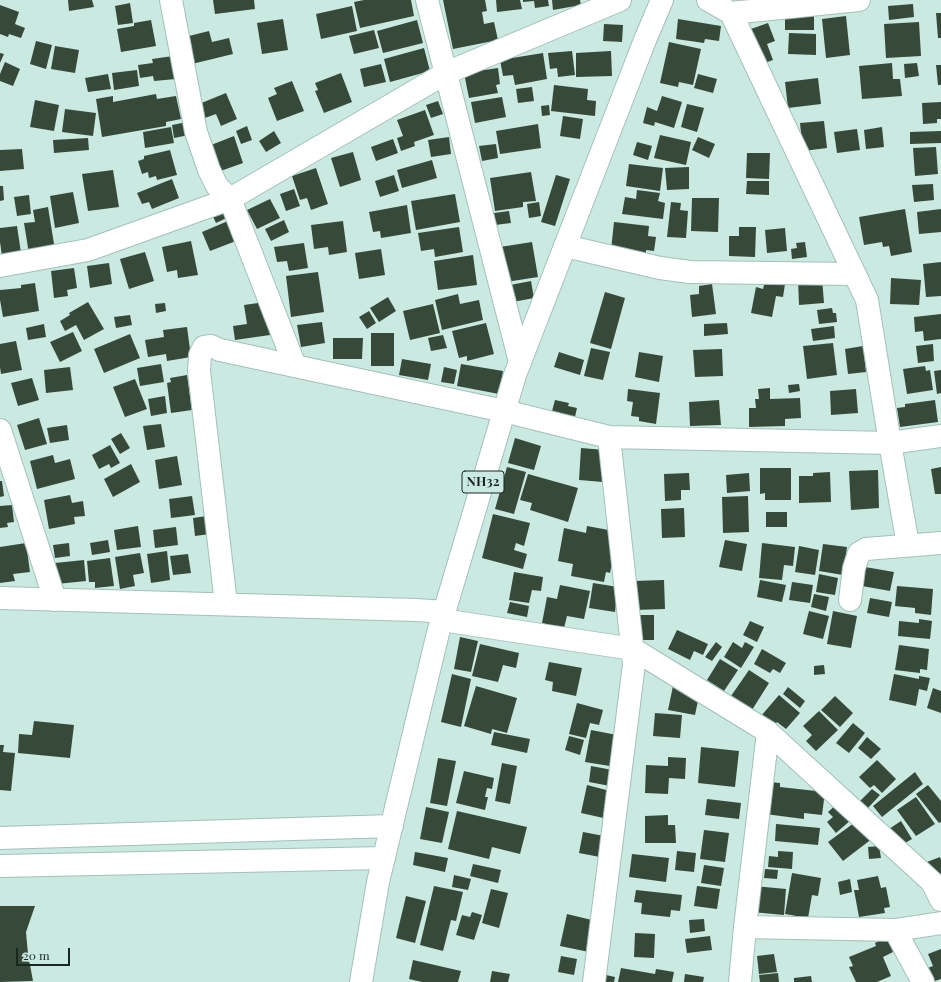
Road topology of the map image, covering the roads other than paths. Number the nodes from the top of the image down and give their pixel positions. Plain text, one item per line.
1 (171, 0) edge
2 (427, 0) edge
3 (620, 0) edge
4 (662, 0) edge
5 (708, 0) edge
6 (859, 0) edge
7 (730, 13) junction
8 (446, 73) junction
9 (230, 199) junction
10 (565, 246) junction
11 (0, 266) edge
12 (855, 274) junction
13 (520, 362) junction
14 (295, 366) junction
15 (504, 411) junction
16 (0, 430) edge
17 (941, 436) edge
18 (609, 438) junction
19 (890, 443) junction
20 (4, 452) edge
21 (941, 543) edge
22 (908, 545) junction
23 (0, 598) edge
24 (55, 600) junction
25 (850, 600) dead end
26 (226, 604) junction
27 (444, 616) junction
28 (633, 649) junction
29 (768, 732) junction
30 (392, 826) junction
31 (0, 838) edge
32 (384, 858) junction
33 (0, 866) edge
34 (941, 900) edge
35 (941, 923) edge
36 (744, 927) junction
37 (895, 930) junction
38 (361, 982) edge
39 (594, 982) edge
40 (740, 982) edge
41 (923, 982) edge

1 - 9 main road
2 - 8 main road
3 - 8 main road
4 - 10 main road, NH32
5 - 7 main road
6 - 7 main road
7 - 12 main road
8 - 9 main road
8 - 13 main road
9 - 11 main road
9 - 14 main road
10 - 12 main road
10 - 13 main road, NH32
12 - 19 main road
13 - 15 main road, NH32
14 - 15 main road
14 - 26 main road
15 - 18 main road
15 - 27 main road, NH32
16 - 20 main road
17 - 19 main road
18 - 19 main road
18 - 28 main road
19 - 22 main road
20 - 24 main road
21 - 22 main road
22 - 25 main road
23 - 24 main road
24 - 26 main road
26 - 27 main road
27 - 28 main road
27 - 30 main road, NH32
28 - 29 main road
28 - 39 main road
29 - 34 main road
29 - 36 main road
30 - 31 main road
30 - 32 main road, NH32
32 - 33 main road
32 - 38 main road, NH32
35 - 37 main road
36 - 37 main road
36 - 40 main road
37 - 41 main road

